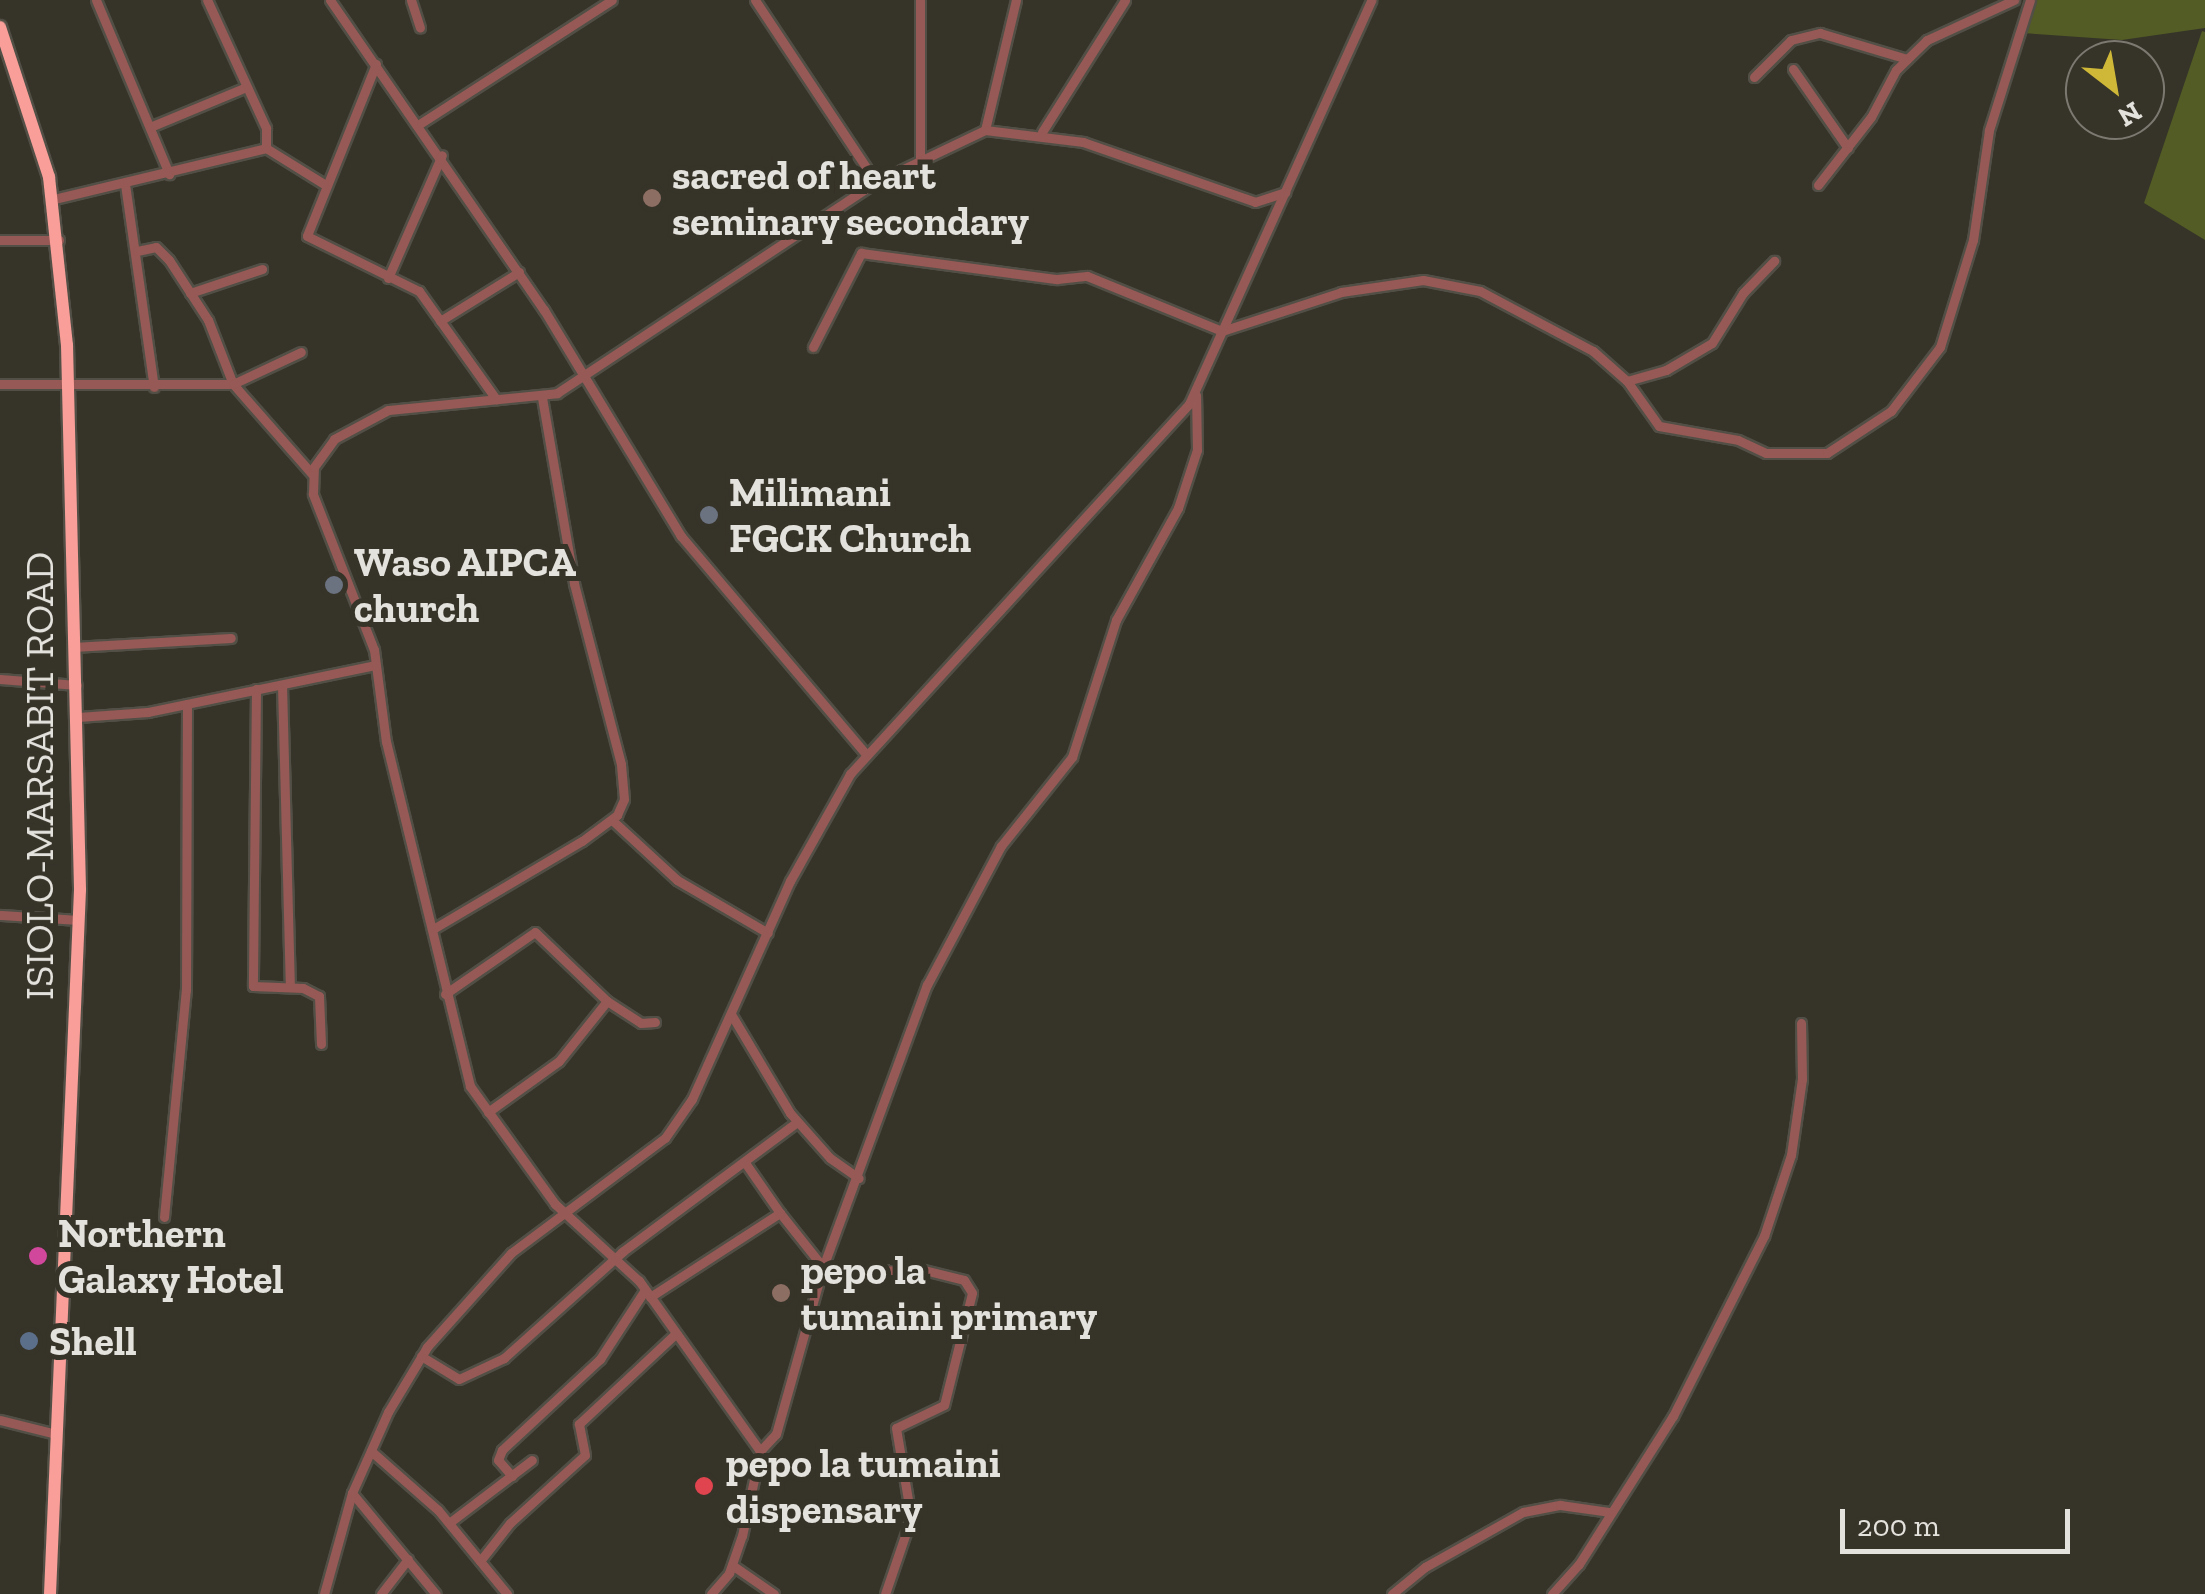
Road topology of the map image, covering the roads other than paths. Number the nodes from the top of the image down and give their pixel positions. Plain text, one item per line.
1 (96, 0) edge
2 (207, 0) edge
3 (330, 0) edge
4 (411, 0) edge
5 (612, 0) edge
6 (755, 0) edge
7 (920, 0) edge
8 (1016, 0) edge
9 (1125, 0) edge
10 (1371, 0) edge
11 (2014, 0) edge
12 (2030, 0) edge
13 (0, 27) edge
14 (420, 28) dead end
15 (6, 53) edge
16 (1907, 59) junction
17 (376, 64) junction
18 (1793, 68) dead end
19 (1754, 76) dead end
20 (246, 87) junction
21 (420, 123) junction
22 (150, 127) junction
23 (986, 130) junction
24 (1042, 132) junction
25 (266, 148) junction
26 (1848, 148) junction
27 (442, 155) junction
28 (920, 157) junction
29 (169, 174) junction
30 (876, 182) junction
31 (125, 184) junction
32 (324, 184) junction
33 (1818, 184) dead end
34 (1284, 192) junction
35 (54, 200) junction
36 (0, 240) edge
37 (59, 240) junction
38 (136, 251) junction
39 (1774, 261) dead end
40 (262, 269) dead end
41 (519, 272) junction
42 (388, 278) junction
43 (190, 293) junction
44 (440, 321) junction
45 (1222, 332) junction
46 (813, 347) dead end
47 (301, 352) dead end
48 (585, 374) junction
49 (1627, 380) junction
50 (0, 384) edge
51 (233, 384) junction
52 (68, 386) junction
53 (154, 386) junction
54 (1196, 392) junction
55 (496, 398) junction
56 (542, 398) junction
57 (312, 474) junction
58 (231, 638) dead end
59 (74, 647) junction
60 (374, 665) junction
61 (0, 680) edge
62 (77, 685) junction
63 (282, 685) junction
64 (256, 689) junction
65 (187, 704) junction
66 (78, 717) junction
67 (866, 754) junction
68 (612, 820) junction
69 (0, 915) edge
70 (78, 920) junction
71 (434, 929) junction
72 (768, 933) junction
73 (290, 986) junction
74 (446, 994) junction
75 (607, 1001) junction
76 (730, 1014) junction
77 (655, 1022) dead end
78 (1801, 1023) dead end
79 (321, 1044) dead end
80 (488, 1112) junction
81 (796, 1122) junction
82 (746, 1164) junction
83 (859, 1178) junction
84 (780, 1213) junction
85 (564, 1214) junction
86 (164, 1217) dead end
87 (614, 1258) junction
88 (822, 1271) junction
89 (648, 1294) junction
90 (674, 1334) junction
91 (422, 1356) junction
92 (0, 1420) edge
93 (56, 1434) junction
94 (372, 1450) junction
95 (760, 1452) junction
96 (532, 1460) dead end
97 (512, 1476) junction
98 (352, 1492) junction
99 (1609, 1512) junction
100 (448, 1523) junction
101 (408, 1559) junction
102 (480, 1561) junction
103 (732, 1565) junction
104 (50, 1594) edge
105 (324, 1594) edge
106 (381, 1594) edge
107 (436, 1594) edge
108 (507, 1594) edge
109 (712, 1594) edge
110 (774, 1594) edge
111 (885, 1594) edge
112 (1392, 1594) edge
113 (1552, 1594) edge

1 - 22 street
2 - 20 street
3 - 17 street
4 - 14 street
5 - 21 street
6 - 30 street
7 - 28 street
8 - 23 street
9 - 24 street
10 - 34 street
11 - 16 street
12 - 49 street
13 - 15 highway, ISIOLO-MARSABIT ROAD
15 - 35 highway, ISIOLO-MARSABIT ROAD
16 - 19 street
16 - 26 street
17 - 21 street
17 - 32 street
18 - 26 street
20 - 22 street
20 - 25 street
21 - 27 street
22 - 29 street
23 - 24 street
23 - 28 street
24 - 34 street
25 - 29 street
25 - 32 street
26 - 33 street
27 - 41 street
27 - 42 street
28 - 30 street
29 - 31 street
30 - 48 street
31 - 35 street
31 - 38 street
32 - 42 street
34 - 45 street
35 - 37 highway, ISIOLO-MARSABIT ROAD
36 - 37 street
37 - 52 highway, ISIOLO-MARSABIT ROAD
38 - 43 street
38 - 53 street
39 - 49 street
40 - 43 street
41 - 44 street
41 - 48 street
42 - 44 street
43 - 51 street
44 - 55 street
45 - 46 street
45 - 49 street
45 - 54 street
47 - 51 street
48 - 56 street
48 - 67 street
50 - 52 street
51 - 53 street
51 - 57 street
52 - 53 street
52 - 59 highway, ISIOLO-MARSABIT ROAD
54 - 67 street
54 - 83 street
55 - 56 street
55 - 57 street
56 - 68 street
57 - 60 street
58 - 59 street
59 - 62 highway, ISIOLO-MARSABIT ROAD
60 - 63 street
60 - 71 street
61 - 62 street
62 - 66 highway, ISIOLO-MARSABIT ROAD
63 - 64 street
63 - 73 street
64 - 65 street
64 - 73 street
65 - 66 street
65 - 86 street
66 - 70 highway, ISIOLO-MARSABIT ROAD
67 - 72 street
68 - 71 street
68 - 72 street
69 - 70 street
70 - 93 highway, ISIOLO-MARSABIT ROAD
71 - 74 street
72 - 76 street
73 - 79 street
74 - 75 street
74 - 80 street
75 - 77 street
75 - 80 street
76 - 81 street
76 - 85 street
78 - 99 street
80 - 85 street
81 - 82 street
81 - 83 street
82 - 84 street
82 - 87 street
83 - 88 street
84 - 88 street
84 - 89 street
85 - 87 street
85 - 91 street
87 - 89 street
87 - 91 street
88 - 95 street
88 - 111 street
89 - 90 street
89 - 97 street
90 - 95 street
90 - 102 street
91 - 94 street
92 - 93 street
93 - 104 highway, ISIOLO-MARSABIT ROAD
94 - 98 street
94 - 100 street
95 - 103 street
96 - 97 street
97 - 100 street
98 - 101 street
98 - 105 street
99 - 112 street
99 - 113 street
100 - 102 street
101 - 106 street
101 - 107 street
102 - 108 street
103 - 109 street
103 - 110 street

